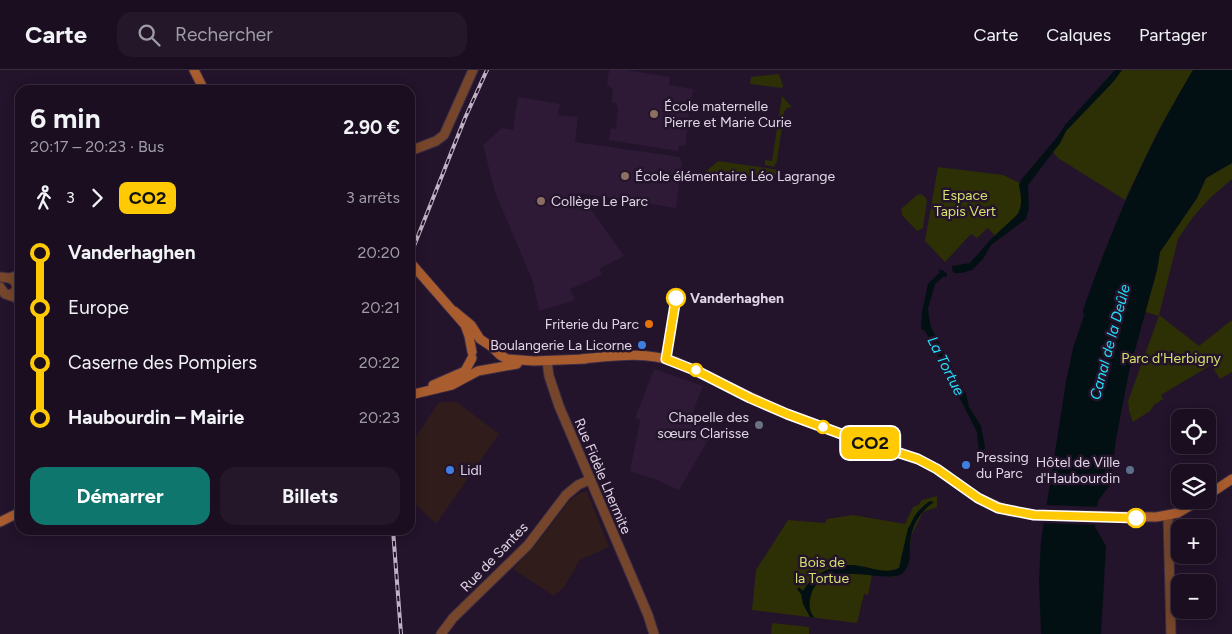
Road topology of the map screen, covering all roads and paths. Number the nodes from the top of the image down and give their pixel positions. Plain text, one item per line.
1 (194, 70) edge
2 (473, 70) edge
3 (202, 85) edge
4 (415, 149) edge
5 (415, 268) edge
6 (5, 278) edge
7 (3, 290) edge
8 (15, 292) edge
9 (15, 296) edge
10 (454, 311) junction
11 (487, 344) junction
12 (496, 350) junction
13 (472, 355) junction
14 (547, 360) junction
15 (534, 361) junction
16 (487, 369) junction
17 (415, 392) edge
18 (415, 393) edge
19 (1232, 479) edge
20 (589, 480) junction
21 (1216, 490) edge
22 (1186, 509) edge
23 (15, 514) edge
24 (1168, 516) junction
25 (15, 520) edge
26 (0, 522) edge
27 (0, 527) edge
28 (441, 634) edge
29 (654, 634) edge
30 (1171, 634) edge

1 - 3 main road
2 - 4 street
5 - 10 main road
6 - 7 street
7 - 8 street
7 - 9 street
10 - 11 main road
10 - 13 main road
11 - 12 main road
11 - 13 main road
12 - 15 main road
12 - 16 main road
13 - 16 main road
13 - 17 main road
14 - 15 main road
14 - 20 street, Rue Fidèle Lhermite
14 - 24 main road
15 - 16 main road
16 - 18 main road
19 - 21 main road
20 - 28 street, Rue de Santes
20 - 29 street, Rue Fidèle Lhermite
22 - 24 main road
23 - 26 main road
24 - 30 street
25 - 27 main road

